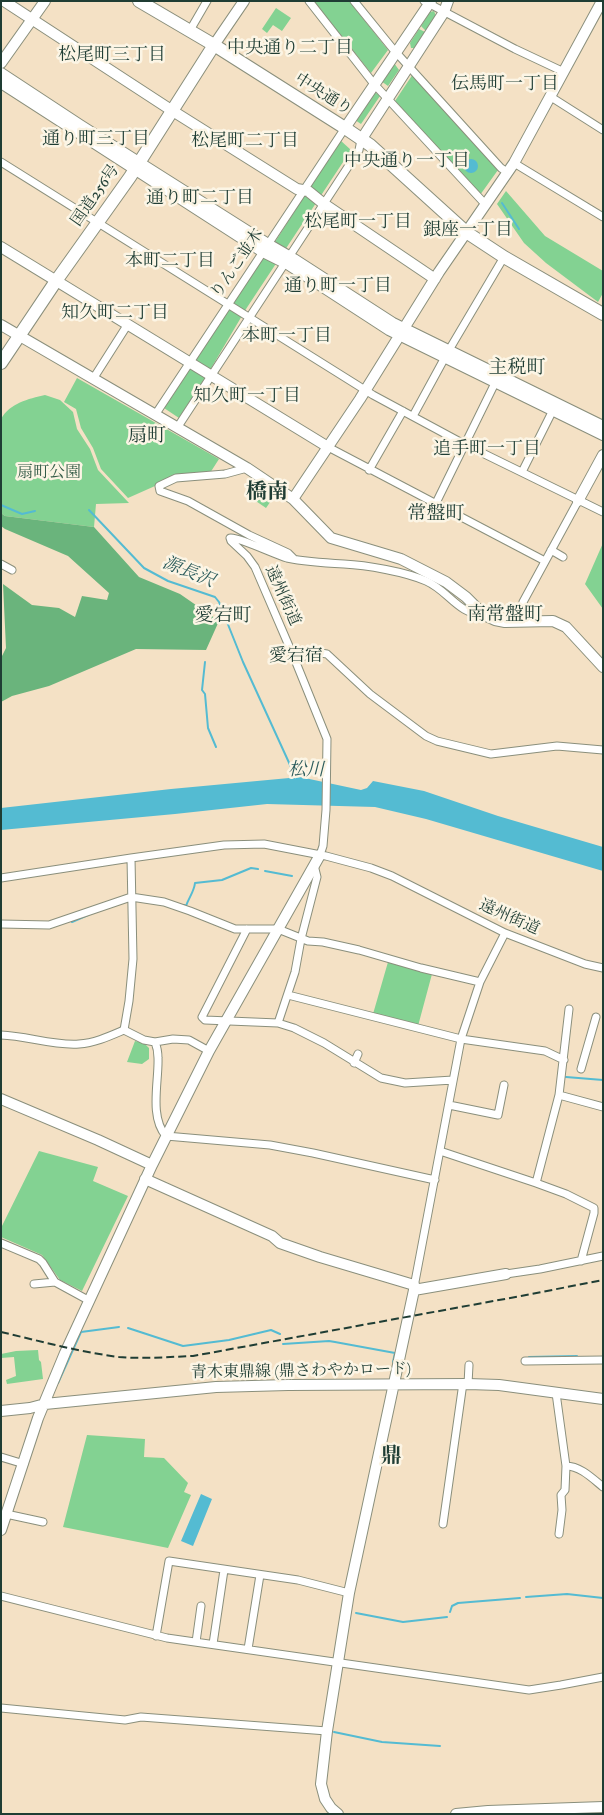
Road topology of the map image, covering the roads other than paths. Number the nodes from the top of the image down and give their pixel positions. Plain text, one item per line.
1 (4, 1) edge
2 (45, 1) edge
3 (139, 1) edge
4 (207, 1) edge
5 (244, 1) edge
6 (309, 1) edge
7 (354, 1) edge
8 (448, 1) edge
9 (428, 2) edge
10 (600, 3) edge
11 (444, 12) junction
12 (32, 20) junction
13 (189, 32) junction
14 (214, 45) junction
15 (397, 52) junction
16 (1, 63) edge
17 (409, 65) junction
18 (564, 72) junction
19 (1, 73) edge
20 (1, 83) edge
21 (374, 84) junction
22 (551, 97) junction
23 (388, 98) junction
24 (172, 111) junction
25 (345, 128) junction
26 (603, 130) edge
27 (361, 140) junction
28 (1, 162) edge
29 (514, 164) junction
30 (137, 165) junction
31 (507, 172) junction
32 (303, 190) junction
33 (488, 203) junction
34 (324, 204) junction
35 (603, 217) edge
36 (96, 223) junction
37 (466, 232) junction
38 (1, 247) edge
39 (265, 248) junction
40 (504, 257) junction
41 (287, 259) junction
42 (435, 279) junction
43 (56, 281) junction
44 (228, 304) junction
45 (603, 314) edge
46 (248, 316) junction
47 (128, 324) junction
48 (1, 325) edge
49 (401, 332) junction
50 (19, 336) junction
51 (447, 354) junction
52 (189, 362) junction
53 (1, 363) edge
54 (211, 375) junction
55 (497, 378) junction
56 (93, 379) junction
57 (365, 390) junction
58 (553, 410) junction
59 (404, 411) junction
60 (155, 415) junction
61 (413, 416) junction
62 (603, 426) edge
63 (177, 428) junction
64 (603, 435) edge
65 (464, 444) junction
66 (328, 447) junction
67 (603, 455) edge
68 (247, 468) junction
69 (369, 470) junction
70 (522, 472) junction
71 (293, 499) junction
72 (578, 500) junction
73 (435, 505) junction
74 (603, 512) edge
75 (551, 550) junction
76 (563, 558) dead end
77 (294, 559) junction
78 (545, 561) junction
79 (1, 564) edge
80 (12, 570) dead end
81 (523, 602) dead end
82 (484, 615) junction
83 (295, 660) junction
84 (603, 666) edge
85 (603, 750) edge
86 (320, 855) junction
87 (131, 858) junction
88 (314, 865) junction
89 (1, 878) edge
90 (131, 896) junction
91 (1, 924) edge
92 (278, 928) junction
93 (247, 929) junction
94 (505, 934) junction
95 (301, 939) junction
96 (603, 968) edge
97 (480, 982) junction
98 (288, 995) junction
99 (569, 1009) dead end
100 (596, 1017) dead end
101 (225, 1021) junction
102 (278, 1023) junction
103 (124, 1030) junction
104 (1, 1035) edge
105 (460, 1038) junction
106 (156, 1042) junction
107 (209, 1051) junction
108 (358, 1054) dead end
109 (564, 1060) junction
110 (354, 1062) junction
111 (581, 1069) dead end
112 (453, 1080) junction
113 (504, 1085) dead end
114 (559, 1095) junction
115 (1, 1099) edge
116 (448, 1105) junction
117 (603, 1107) edge
118 (166, 1136) junction
119 (440, 1151) junction
120 (152, 1164) junction
121 (145, 1179) junction
122 (435, 1180) junction
123 (536, 1183) junction
124 (1, 1243) edge
125 (603, 1256) edge
126 (581, 1261) junction
127 (506, 1274) joint
128 (55, 1282) junction
129 (34, 1284) dead end
130 (414, 1288) junction
131 (88, 1300) junction
132 (603, 1360) edge
133 (525, 1361) dead end
134 (470, 1365) dead end
135 (466, 1383) junction
136 (393, 1384) junction
137 (556, 1394) junction
138 (603, 1399) edge
139 (44, 1404) junction
140 (1, 1411) edge
141 (1, 1457) edge
142 (24, 1464) junction
143 (566, 1466) junction
144 (603, 1487) edge
145 (6, 1514) junction
146 (43, 1522) dead end
147 (443, 1524) dead end
148 (1, 1530) edge
149 (559, 1534) dead end
150 (224, 1570) junction
151 (260, 1574) junction
152 (349, 1593) junction
153 (1, 1596) edge
154 (202, 1606) dead end
155 (156, 1636) junction
156 (196, 1642) junction
157 (213, 1644) junction
158 (248, 1649) junction
159 (338, 1662) junction
160 (603, 1677) edge
161 (1, 1708) edge
162 (327, 1731) junction
163 (603, 1807) edge
164 (489, 1812) edge
165 (338, 1814) edge
166 (456, 1814) edge

1 - 12 street
2 - 12 street
3 - 13 highway, 中央通り
4 - 13 street
5 - 14 street
6 - 21 street
7 - 15 street
8 - 11 street
9 - 11 street
9 - 15 street
10 - 18 street
11 - 17 street
11 - 18 street
12 - 16 street
12 - 24 street
13 - 14 highway, 中央通り
14 - 24 highway, 国道256号
14 - 25 highway, 中央通り
15 - 17 street
15 - 21 street
17 - 23 street
17 - 31 street
18 - 22 street
19 - 30 street
20 - 30 street
21 - 23 street
21 - 25 street
22 - 26 street
22 - 29 street
23 - 27 street
23 - 33 street
24 - 30 highway, 国道256号
24 - 32 street
25 - 27 highway, 中央通り
25 - 32 street, りんご並木
27 - 34 street
27 - 37 highway, 中央通り
28 - 36 street
29 - 31 street
29 - 35 street
30 - 36 highway, 国道256号
30 - 39 street
31 - 33 street
32 - 34 street
32 - 39 street, りんご並木
33 - 37 street
34 - 41 street
34 - 42 street
36 - 43 highway, 国道256号
36 - 44 street
37 - 40 highway, 中央通り
37 - 42 street
38 - 43 street
39 - 41 street
39 - 44 street, りんご並木
40 - 45 highway, 中央通り
40 - 51 street
41 - 46 street
41 - 49 street
42 - 49 street
43 - 47 street
43 - 50 highway, 国道256号
44 - 46 street
44 - 52 street, りんご並木
46 - 54 street
46 - 57 street
47 - 52 street
47 - 56 street
48 - 50 street
49 - 51 street
49 - 57 street
50 - 53 highway, 国道256号
50 - 56 street
51 - 55 street
51 - 61 street
52 - 54 street
52 - 60 street, りんご並木
54 - 63 street
54 - 66 street
55 - 58 street
55 - 62 street
55 - 65 street
56 - 60 street
57 - 59 street
57 - 66 street
58 - 64 street
58 - 70 street
59 - 61 street
59 - 69 street
60 - 63 street
61 - 65 street
63 - 68 street
65 - 70 street
65 - 73 street
66 - 69 street
66 - 71 street
67 - 72 street
68 - 71 street
68 - 77 street, 遠州街道
69 - 73 street
70 - 72 street
71 - 82 street
72 - 74 street
72 - 75 street
73 - 78 street
75 - 76 street
75 - 78 street
77 - 82 street
77 - 83 street, 遠州街道
78 - 81 street
79 - 80 street
82 - 84 street
83 - 85 street
83 - 86 street, 遠州街道
86 - 87 street
86 - 88 street
86 - 94 street, 遠州街道
87 - 89 street
87 - 90 street
88 - 92 street
88 - 95 street
90 - 91 street
90 - 93 street
90 - 103 street
92 - 93 street
92 - 95 street
92 - 101 street
93 - 101 street
94 - 96 street, 遠州街道
94 - 97 street
95 - 97 street
95 - 98 street
97 - 105 street
98 - 102 street
98 - 105 street
99 - 109 street
100 - 111 street
101 - 102 street
101 - 107 street
102 - 110 street
103 - 104 street
103 - 106 street
105 - 109 street
105 - 112 street
106 - 107 street
106 - 118 street
107 - 118 street
108 - 110 street
109 - 114 street
110 - 112 street
112 - 116 street
113 - 116 street
114 - 117 street
114 - 123 street
115 - 120 street
116 - 119 street
118 - 120 street
118 - 122 street
119 - 122 street
119 - 123 street
120 - 121 street
121 - 130 street
121 - 131 street
122 - 130 street
123 - 126 street
124 - 128 street
125 - 126 street
126 - 127 street
127 - 130 street
128 - 129 street
128 - 131 street
130 - 136 street
131 - 139 street
132 - 133 street
134 - 135 street
135 - 136 street, 青木東鼎線 (鼎さわやかロード)
135 - 137 street, 青木東鼎線 (鼎さわやかロード)
135 - 147 street
136 - 139 street, 青木東鼎線 (鼎さわやかロード)
136 - 152 street
137 - 138 street, 青木東鼎線 (鼎さわやかロード)
137 - 143 street
139 - 140 street, 青木東鼎線 (鼎さわやかロード)
139 - 142 street
141 - 142 street
142 - 145 street
143 - 144 street
143 - 149 street
145 - 146 street
145 - 148 street
150 - 151 street
150 - 155 street
150 - 157 street
151 - 152 street
151 - 158 street
152 - 159 street
153 - 155 street
154 - 156 street
155 - 156 street
156 - 157 street
157 - 158 street
158 - 159 street
159 - 160 street
159 - 162 street
161 - 162 street
162 - 165 street
163 - 164 street
164 - 166 street

